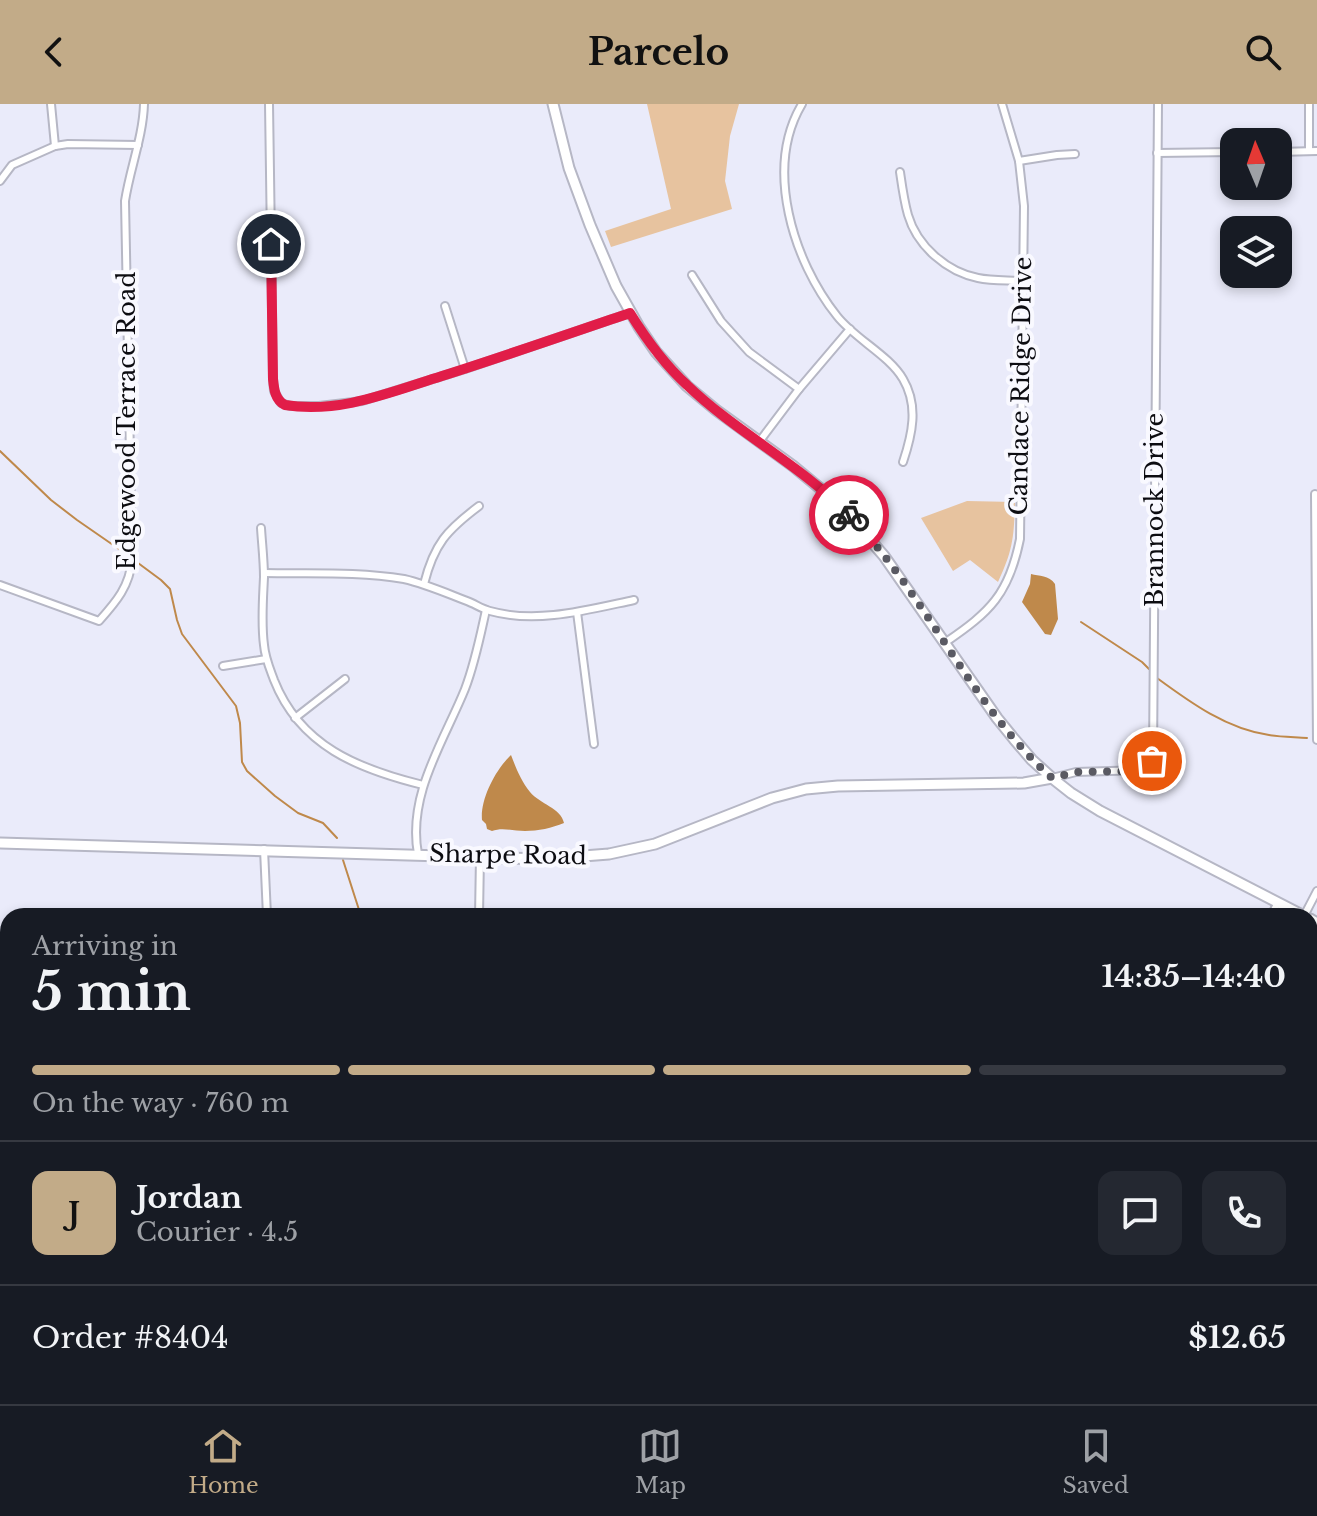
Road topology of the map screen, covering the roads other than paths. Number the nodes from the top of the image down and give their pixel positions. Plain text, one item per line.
1 (51, 104) edge
2 (144, 104) edge
3 (269, 104) edge
4 (553, 104) edge
5 (802, 104) edge
6 (1002, 104) edge
7 (1158, 104) edge
8 (1309, 104) edge
9 (138, 145) junction
10 (55, 146) junction
11 (1309, 151) junction
12 (1317, 151) edge
13 (1220, 152) edge
14 (1292, 152) edge
15 (1157, 153) junction
16 (1075, 154) dead end
17 (1019, 161) junction
18 (900, 172) dead end
19 (0, 181) edge
20 (692, 275) dead end
21 (1022, 281) junction
22 (445, 306) dead end
23 (630, 313) junction
24 (850, 329) junction
25 (465, 369) junction
26 (799, 389) junction
27 (759, 442) junction
28 (903, 462) dead end
29 (1315, 494) edge
30 (479, 506) dead end
31 (261, 528) dead end
32 (264, 573) junction
33 (424, 584) junction
34 (0, 585) edge
35 (634, 600) dead end
36 (486, 610) junction
37 (577, 612) junction
38 (1316, 612) edge
39 (946, 642) junction
40 (266, 659) junction
41 (223, 666) dead end
42 (345, 679) dead end
43 (295, 718) junction
44 (1317, 740) edge
45 (594, 744) dead end
46 (1052, 778) junction
47 (423, 785) junction
48 (0, 843) edge
49 (264, 849) junction
50 (418, 854) junction
51 (480, 856) junction
52 (1278, 902) junction
53 (267, 908) edge
54 (479, 908) edge
55 (1275, 908) edge
56 (1289, 908) edge

1 - 10 street
2 - 9 street
3 - 25 street
4 - 23 street
5 - 24 street
6 - 17 street, Candace Ridge Drive
7 - 15 street, Brannock Drive
8 - 11 street
9 - 10 street
9 - 34 street, Edgewood Terrace Road
10 - 19 street
11 - 12 street
11 - 14 street
13 - 15 street
15 - 46 street, Brannock Drive
16 - 17 street
17 - 21 street, Candace Ridge Drive
18 - 21 street
20 - 26 street
21 - 39 street, Candace Ridge Drive
22 - 25 street
23 - 25 street
23 - 27 street
24 - 26 street
24 - 28 street
26 - 27 street
27 - 39 street
29 - 38 street
30 - 33 street
31 - 32 street
32 - 33 street
32 - 40 street
33 - 36 street
35 - 37 street
36 - 37 street
36 - 47 street
37 - 45 street
38 - 44 street
39 - 46 street
40 - 41 street
40 - 43 street
42 - 43 street
43 - 47 street
46 - 51 street, Sharpe Road
46 - 52 street
47 - 50 street
48 - 49 street, Sharpe Road
49 - 50 street, Sharpe Road
49 - 53 street
50 - 51 street, Sharpe Road
51 - 54 street
52 - 55 street
52 - 56 street

